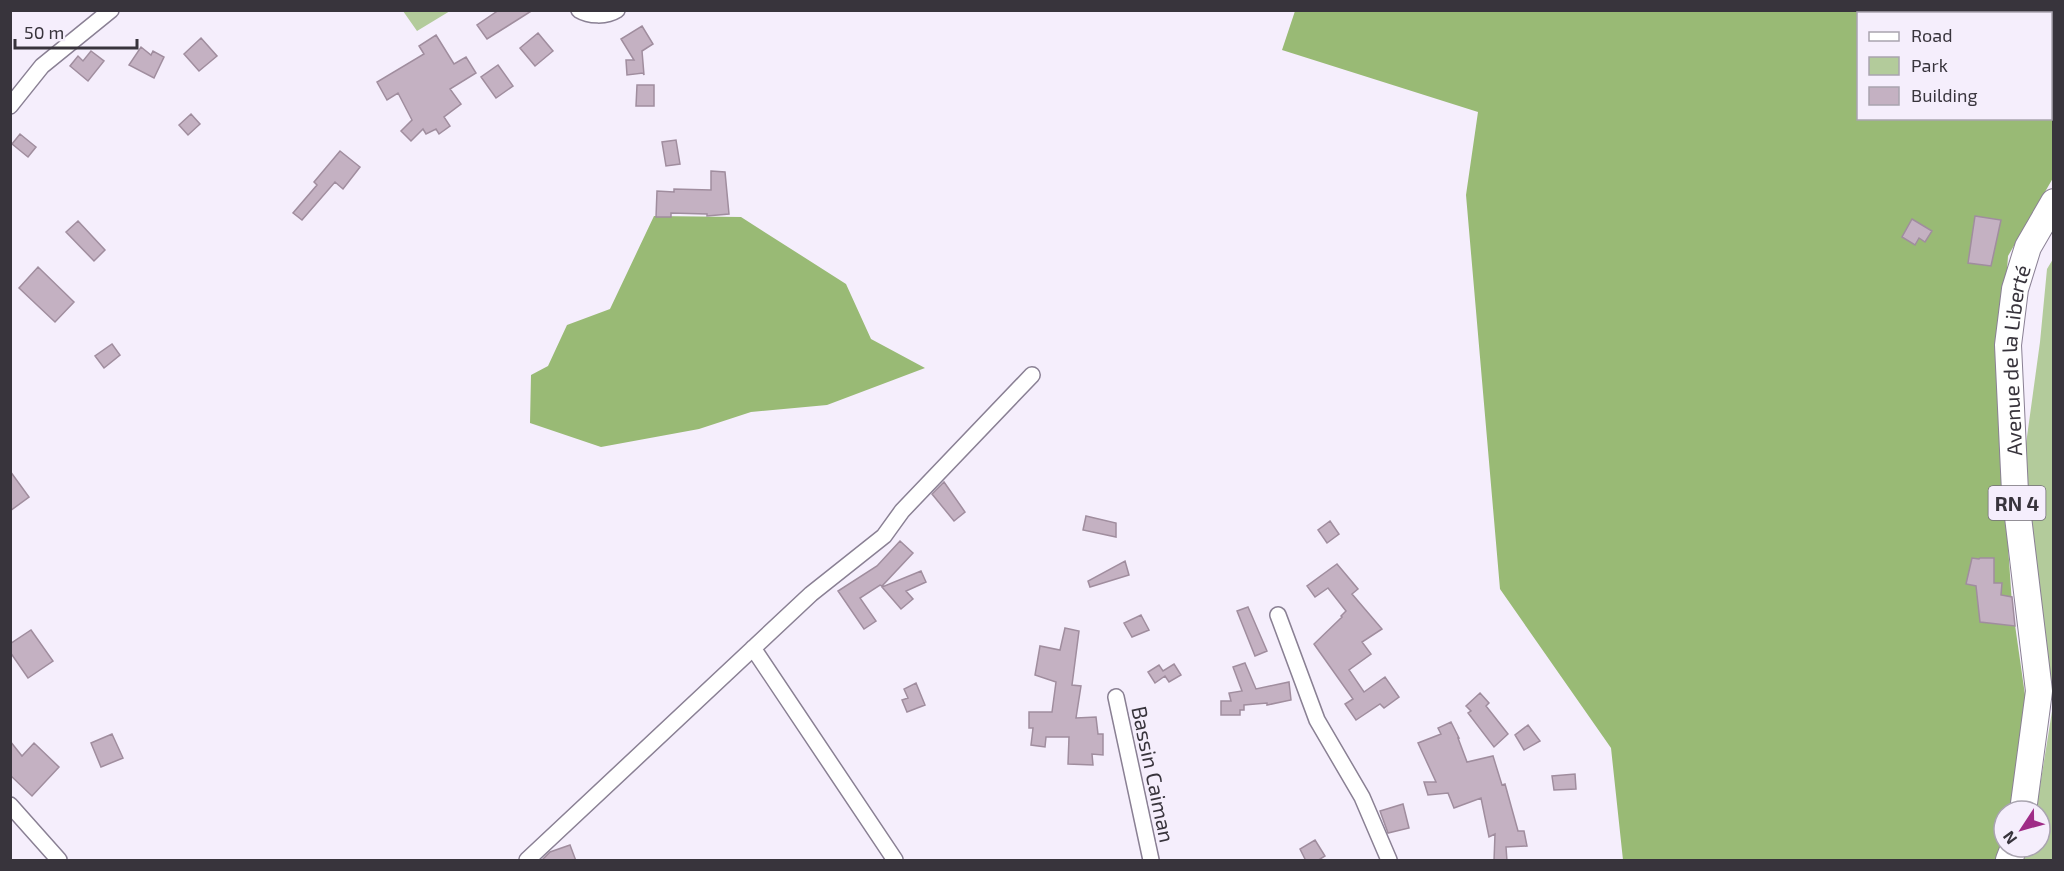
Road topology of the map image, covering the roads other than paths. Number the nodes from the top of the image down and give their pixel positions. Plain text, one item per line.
1 (111, 10) edge
2 (579, 10) edge
3 (617, 10) edge
4 (10, 106) edge
5 (2054, 202) edge
6 (1032, 375) dead end
7 (1278, 615) dead end
8 (753, 648) junction
9 (1116, 697) dead end
10 (2025, 799) edge
11 (10, 805) edge
12 (59, 861) edge
13 (527, 861) edge
14 (895, 861) edge
15 (1151, 861) edge
16 (1389, 861) edge

1 - 4 street
2 - 3 street
5 - 10 main road, Avenue de la Liberté / RN 4
6 - 8 street
7 - 16 street
8 - 13 street
8 - 14 street
9 - 15 street, Bassin Caiman
11 - 12 street

